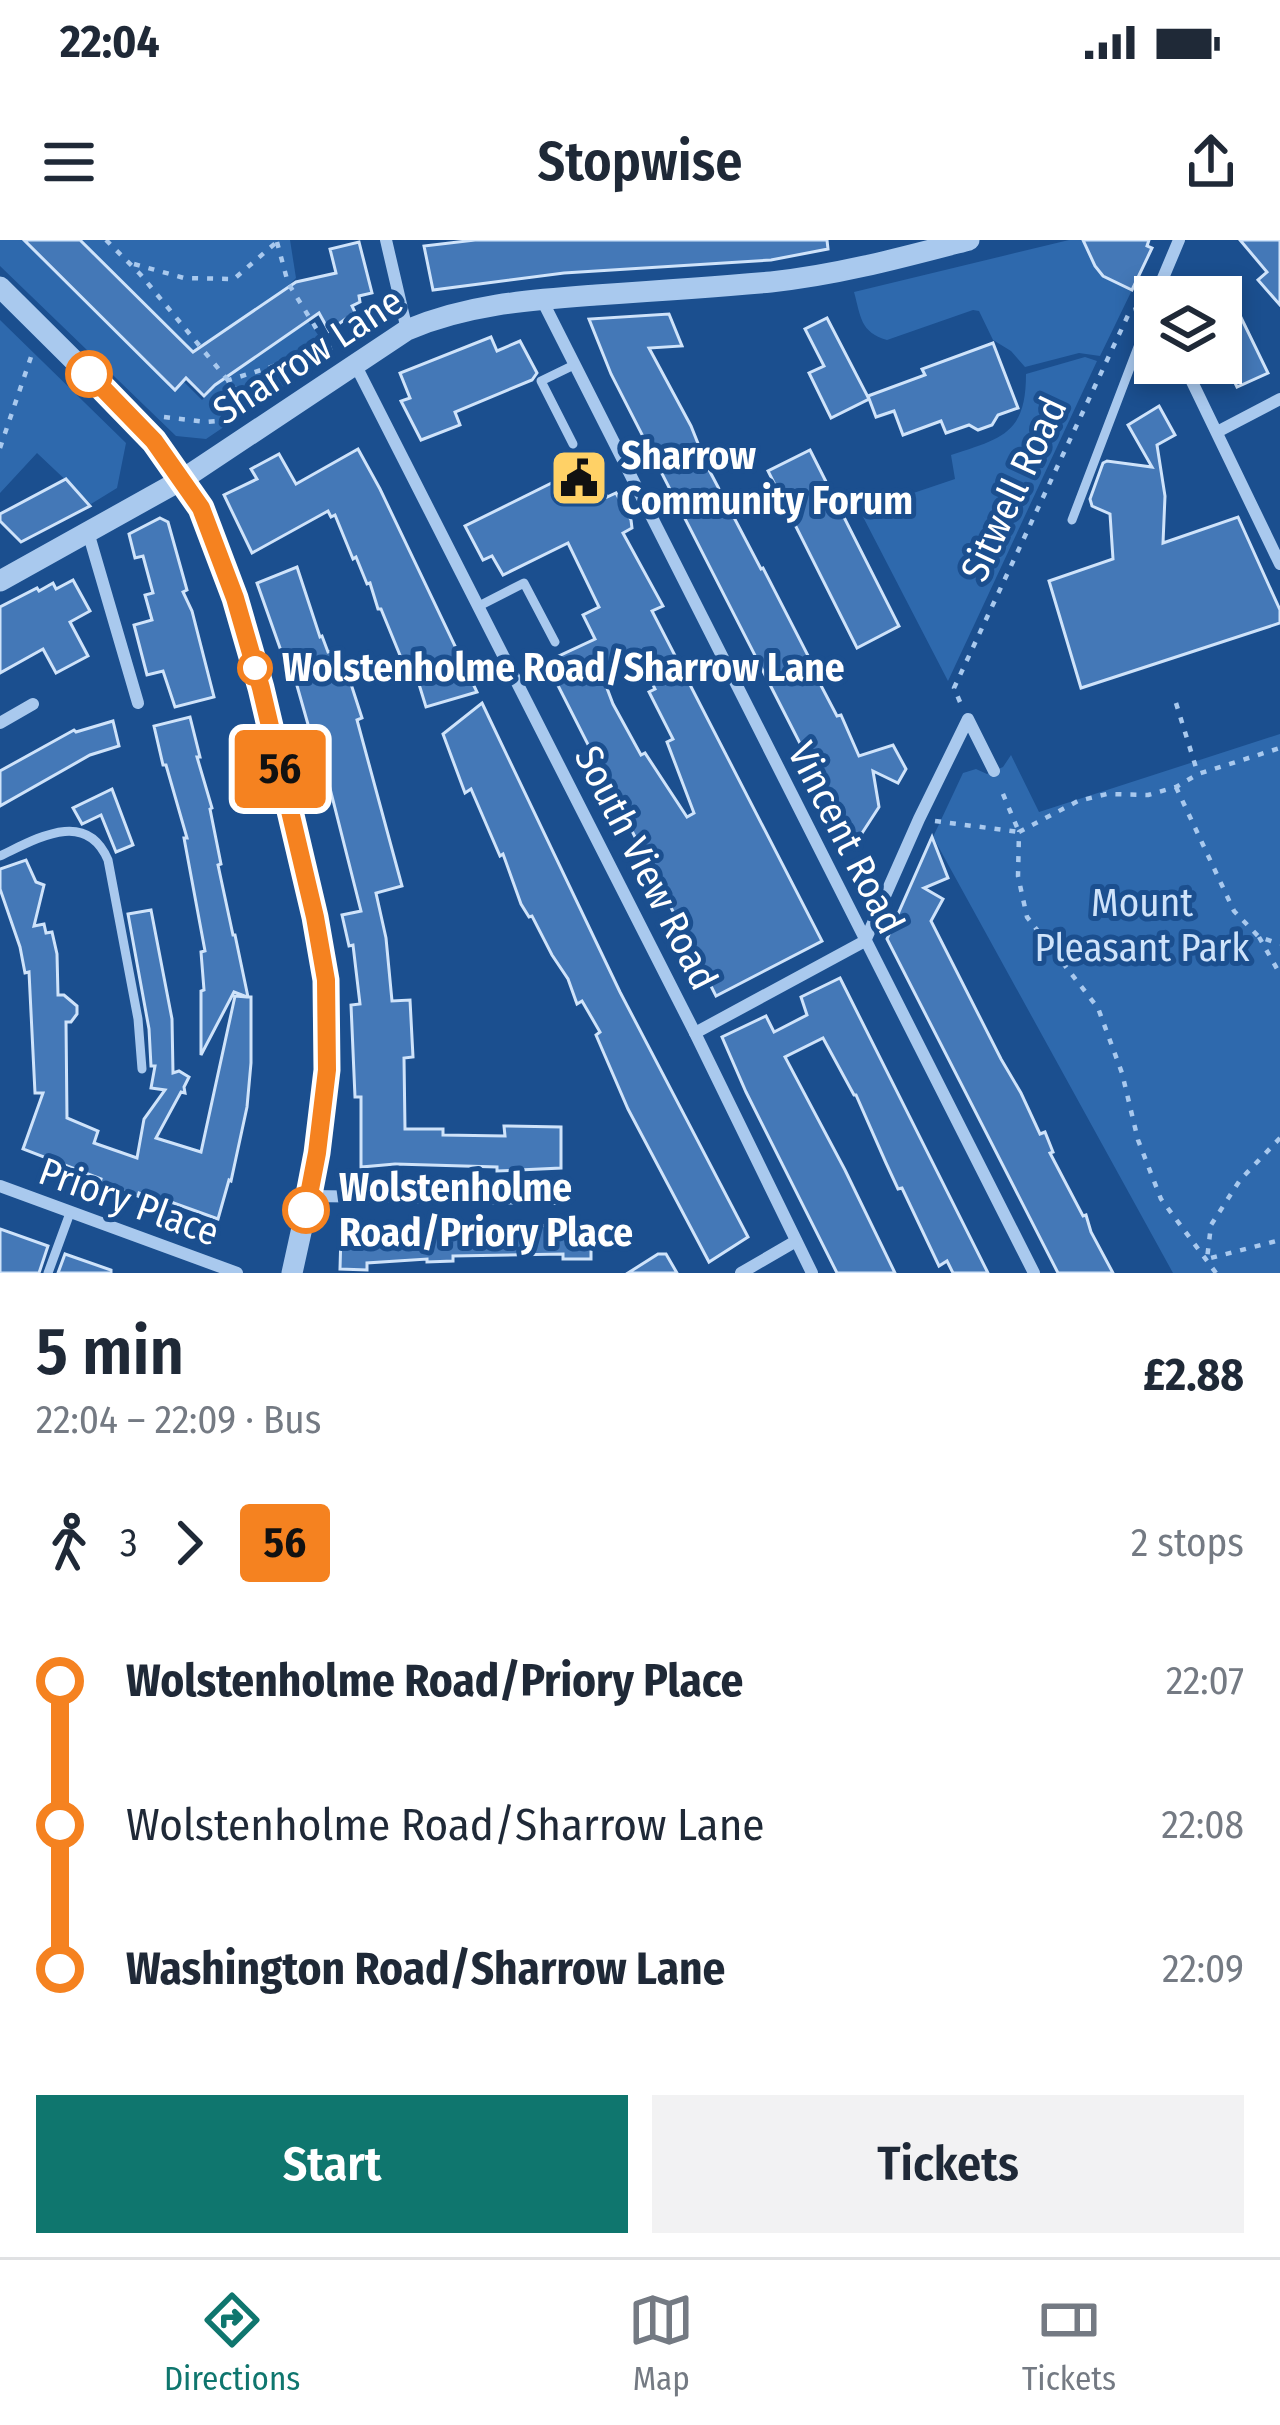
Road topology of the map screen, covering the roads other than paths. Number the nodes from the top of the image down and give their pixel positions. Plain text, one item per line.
1 (386, 240) edge
2 (969, 240) edge
3 (1179, 240) edge
4 (917, 246) edge
5 (1165, 276) edge
6 (0, 287) edge
7 (542, 300) junction
8 (407, 330) junction
9 (351, 354) junction
10 (1134, 357) edge
11 (574, 365) junction
12 (1193, 384) edge
13 (1280, 399) edge
14 (1217, 432) junction
15 (573, 444) dead end
16 (183, 479) junction
17 (1072, 520) dead end
18 (88, 532) junction
19 (1280, 564) edge
20 (4, 572) edge
21 (479, 606) junction
22 (555, 642) dead end
23 (139, 703) dead end
24 (34, 704) dead end
25 (0, 723) edge
26 (994, 771) road end
27 (0, 856) edge
28 (865, 940) junction
29 (695, 1033) junction
30 (142, 1069) dead end
31 (0, 1186) edge
32 (309, 1196) junction
33 (560, 1199) dead end
34 (70, 1213) junction
35 (796, 1240) junction
36 (48, 1273) edge
37 (237, 1273) edge
38 (292, 1273) edge
39 (741, 1273) edge
40 (812, 1273) edge
41 (1034, 1273) edge

1 - 8 street
2 - 4 street, Sharrow Lane
3 - 5 street
4 - 7 street, Sharrow Lane
6 - 16 street
7 - 8 street, Sharrow Lane
7 - 11 street, Vincent Road
8 - 9 street, Sharrow Lane
9 - 16 street, Sharrow Lane
9 - 21 street, South View Road
10 - 17 lane
11 - 15 lane
11 - 28 street, Vincent Road
12 - 14 street
13 - 14 street
14 - 19 street
16 - 18 street, Sharrow Lane
16 - 32 street
18 - 20 street, Sharrow Lane
18 - 23 street
21 - 22 lane
21 - 29 street, South View Road
24 - 25 street
26 - 28 street
27 - 30 lane
28 - 29 street
28 - 41 street, Vincent Road
29 - 35 street, South View Road
31 - 34 street, Priory Place
32 - 33 street
32 - 38 street
34 - 36 lane
34 - 37 street, Priory Place
35 - 39 street
35 - 40 street, South View Road

